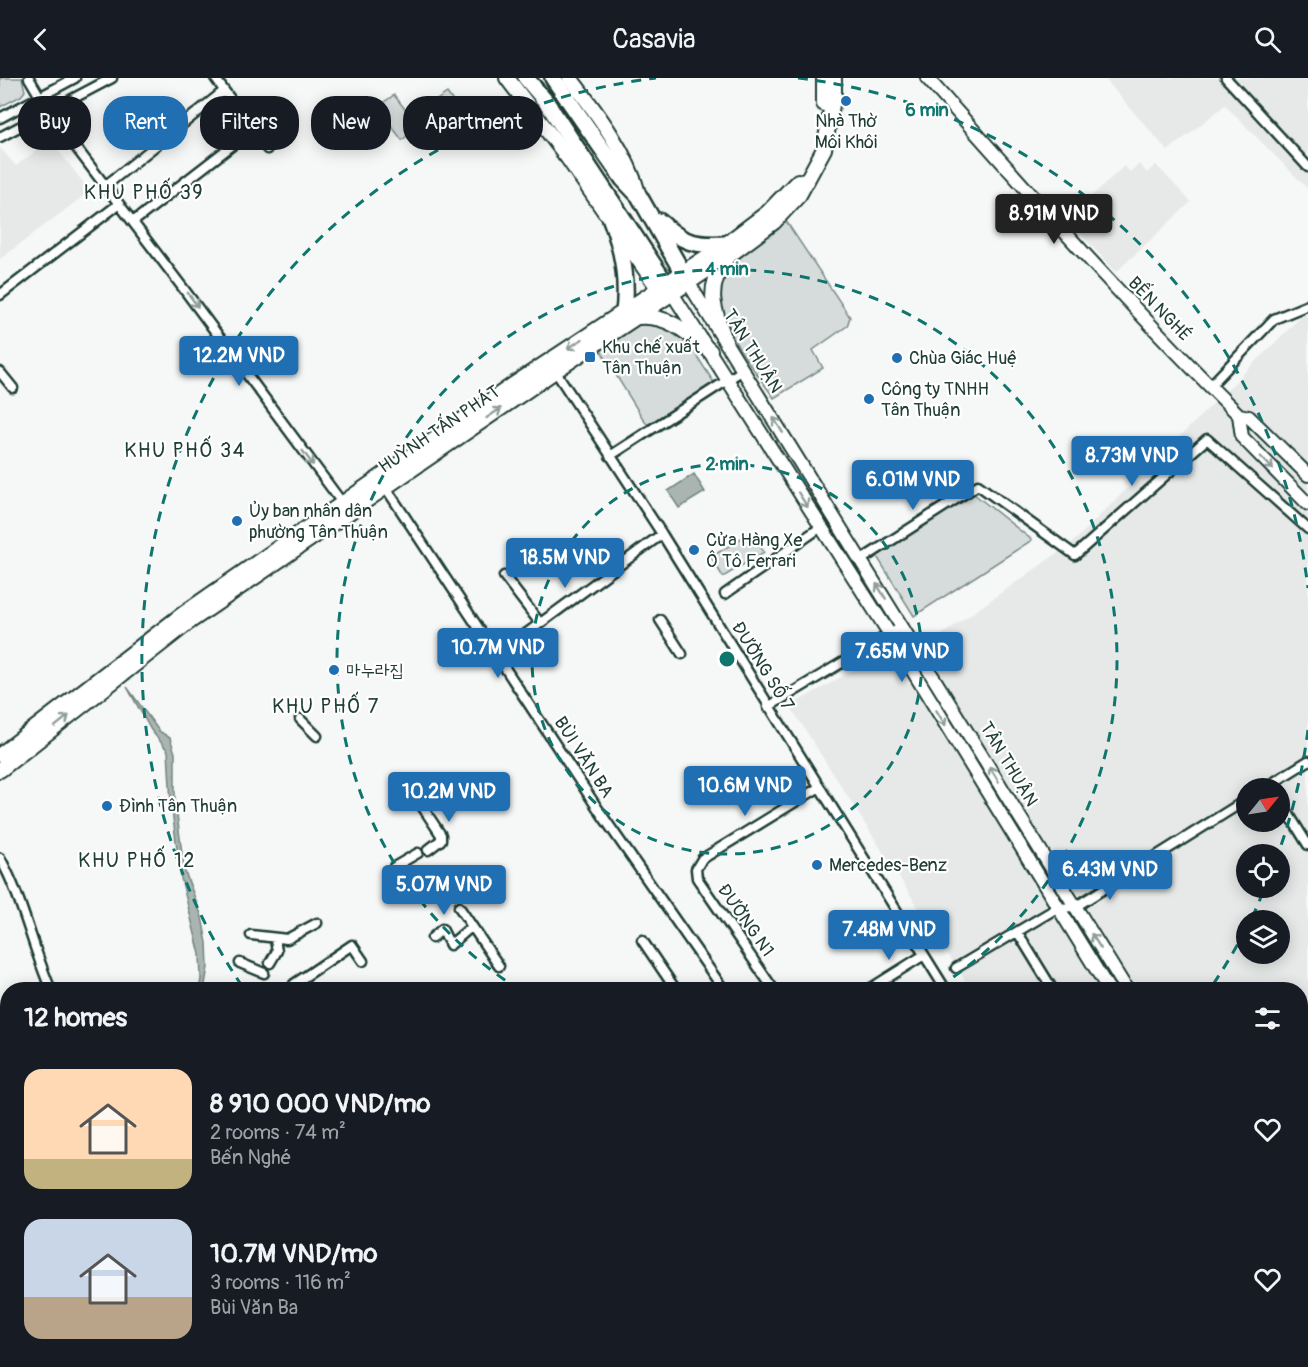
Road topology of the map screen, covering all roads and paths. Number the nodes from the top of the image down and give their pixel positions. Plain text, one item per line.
1 (29, 78) edge
2 (75, 78) edge
3 (112, 78) edge
4 (215, 78) edge
5 (507, 78) edge
6 (526, 78) edge
7 (553, 78) edge
8 (570, 78) edge
9 (824, 78) edge
10 (834, 78) edge
11 (927, 78) edge
12 (1227, 78) edge
13 (224, 91) junction
14 (38, 96) edge
15 (43, 96) edge
16 (79, 96) edge
17 (228, 96) edge
18 (18, 109) edge
19 (0, 118) edge
20 (18, 128) edge
21 (0, 137) edge
22 (78, 150) edge
23 (226, 150) edge
24 (565, 154) junction
25 (588, 165) junction
26 (1308, 167) edge
27 (105, 186) junction
28 (643, 202) junction
29 (119, 204) junction
30 (133, 222) junction
31 (613, 222) junction
32 (727, 251) junction
33 (685, 277) junction
34 (666, 288) junction
35 (0, 295) edge
36 (1308, 305) edge
37 (630, 315) junction
38 (725, 340) junction
39 (710, 351) junction
40 (552, 366) junction
41 (743, 370) junction
42 (0, 372) edge
43 (728, 380) junction
44 (1210, 386) junction
45 (13, 388) dead end
46 (1239, 415) junction
47 (610, 456) junction
48 (1308, 475) edge
49 (382, 483) junction
50 (343, 504) junction
51 (1308, 504) edge
52 (821, 527) junction
53 (1308, 529) edge
54 (662, 534) junction
55 (861, 560) junction
56 (869, 572) junction
57 (504, 576) dead end
58 (855, 581) junction
59 (725, 594) dead end
60 (186, 618) junction
61 (660, 620) dead end
62 (540, 623) junction
63 (903, 626) junction
64 (890, 635) junction
65 (682, 654) dead end
66 (497, 655) junction
67 (768, 707) junction
68 (300, 719) dead end
69 (38, 732) junction
70 (317, 736) dead end
71 (0, 755) edge
72 (1308, 761) edge
73 (0, 770) edge
74 (1283, 778) edge
75 (818, 788) junction
76 (412, 791) dead end
77 (1236, 806) edge
78 (1290, 816) edge
79 (1308, 845) edge
80 (428, 850) dead end
81 (418, 853) dead end
82 (0, 858) edge
83 (394, 867) dead end
84 (459, 907) dead end
85 (1075, 907) junction
86 (1057, 908) junction
87 (317, 923) dead end
88 (471, 927) junction
89 (1018, 933) junction
90 (251, 935) dead end
91 (432, 938) dead end
92 (275, 940) junction
93 (642, 940) dead end
94 (924, 955) junction
95 (363, 961) dead end
96 (240, 963) dead end
97 (270, 963) dead end
98 (499, 966) dead end
99 (956, 968) dead end
100 (264, 973) dead end
101 (48, 982) edge
102 (297, 982) edge
103 (671, 982) edge
104 (718, 982) edge
105 (768, 982) edge
106 (881, 982) edge
107 (941, 982) edge
108 (1048, 982) edge
109 (1104, 982) edge
110 (1122, 982) edge

1 - 14 street
2 - 15 street
3 - 16 street
4 - 13 street
5 - 24 main road
6 - 25 highway
7 - 28 highway
8 - 28 main road
9 - 32 main road, HUỲNH TẤN PHÁT
10 - 32 main road, HUỲNH TẤN PHÁT
11 - 44 street, BẾN NGHÉ
12 - 26 street
13 - 17 street
13 - 27 street
18 - 19 street
20 - 21 street
22 - 27 street
23 - 30 street
24 - 25 highway
24 - 31 main road
25 - 31 highway
25 - 34 highway
27 - 29 street
28 - 32 highway
28 - 33 highway
29 - 30 street
29 - 35 street
30 -> 50 street
31 - 34 main road
31 - 37 highway
32 - 33 main road, HUỲNH TẤN PHÁT
32 - 38 main road
33 - 34 main road, HUỲNH TẤN PHÁT
33 - 38 street, TÂN THUẬN
34 - 37 main road, HUỲNH TẤN PHÁT
34 - 39 street, TÂN THUẬN
36 - 44 street
37 - 39 main road
37 - 40 main road, HUỲNH TẤN PHÁT
38 - 41 street, TÂN THUẬN
39 - 43 street, TÂN THUẬN
40 - 47 street, ĐƯỜNG SỐ 7
40 - 49 main road, HUỲNH TẤN PHÁT
41 - 43 street
55 -> 41 street, TÂN THUẬN
42 - 45 street
43 - 47 street
43 -> 52 street, TÂN THUẬN
44 - 46 street, BẾN NGHÉ
46 - 48 street, BẾN NGHÉ
46 -> 51 street
47 - 54 street, ĐƯỜNG SỐ 7
49 - 50 main road, HUỲNH TẤN PHÁT
49 - 60 main road, HUỲNH TẤN PHÁT
49 - 66 street, BÙI VĂN BA
50 - 60 main road, HUỲNH TẤN PHÁT
52 - 58 street, TÂN THUẬN
52 - 59 street
53 - 55 street
54 - 62 street
54 - 67 street, ĐƯỜNG SỐ 7
55 - 56 street, TÂN THUẬN
56 - 58 street
63 -> 56 street, TÂN THUẬN
57 - 62 street
58 - 64 street, TÂN THUẬN
60 - 69 main road, HUỲNH TẤN PHÁT
61 - 65 street
62 - 66 street
63 - 64 street
85 -> 63 street, TÂN THUẬN
64 - 67 street
64 -> 86 street, TÂN THUẬN
66 - 104 street, BÙI VĂN BA
67 - 75 street, ĐƯỜNG SỐ 7
68 - 70 street
69 - 71 main road, HUỲNH TẤN PHÁT
69 - 73 main road, HUỲNH TẤN PHÁT
72 - 74 street
75 - 94 street, ĐƯỜNG SỐ 7
75 - 105 street, ĐƯỜNG N1
76 - 80 street
77 - 85 street
78 - 79 street
81 - 83 street
82 - 101 street
84 - 88 street
85 - 86 street
110 -> 85 street, TÂN THUẬN
86 - 89 street
86 - 109 street, TÂN THUẬN
87 - 92 street
88 - 91 street
88 - 98 street
89 - 99 street
89 - 108 street
90 - 92 street
92 - 97 street
93 - 103 street
94 - 106 street
94 - 107 street, ĐƯỜNG SỐ 7
95 - 102 street
96 - 100 street

